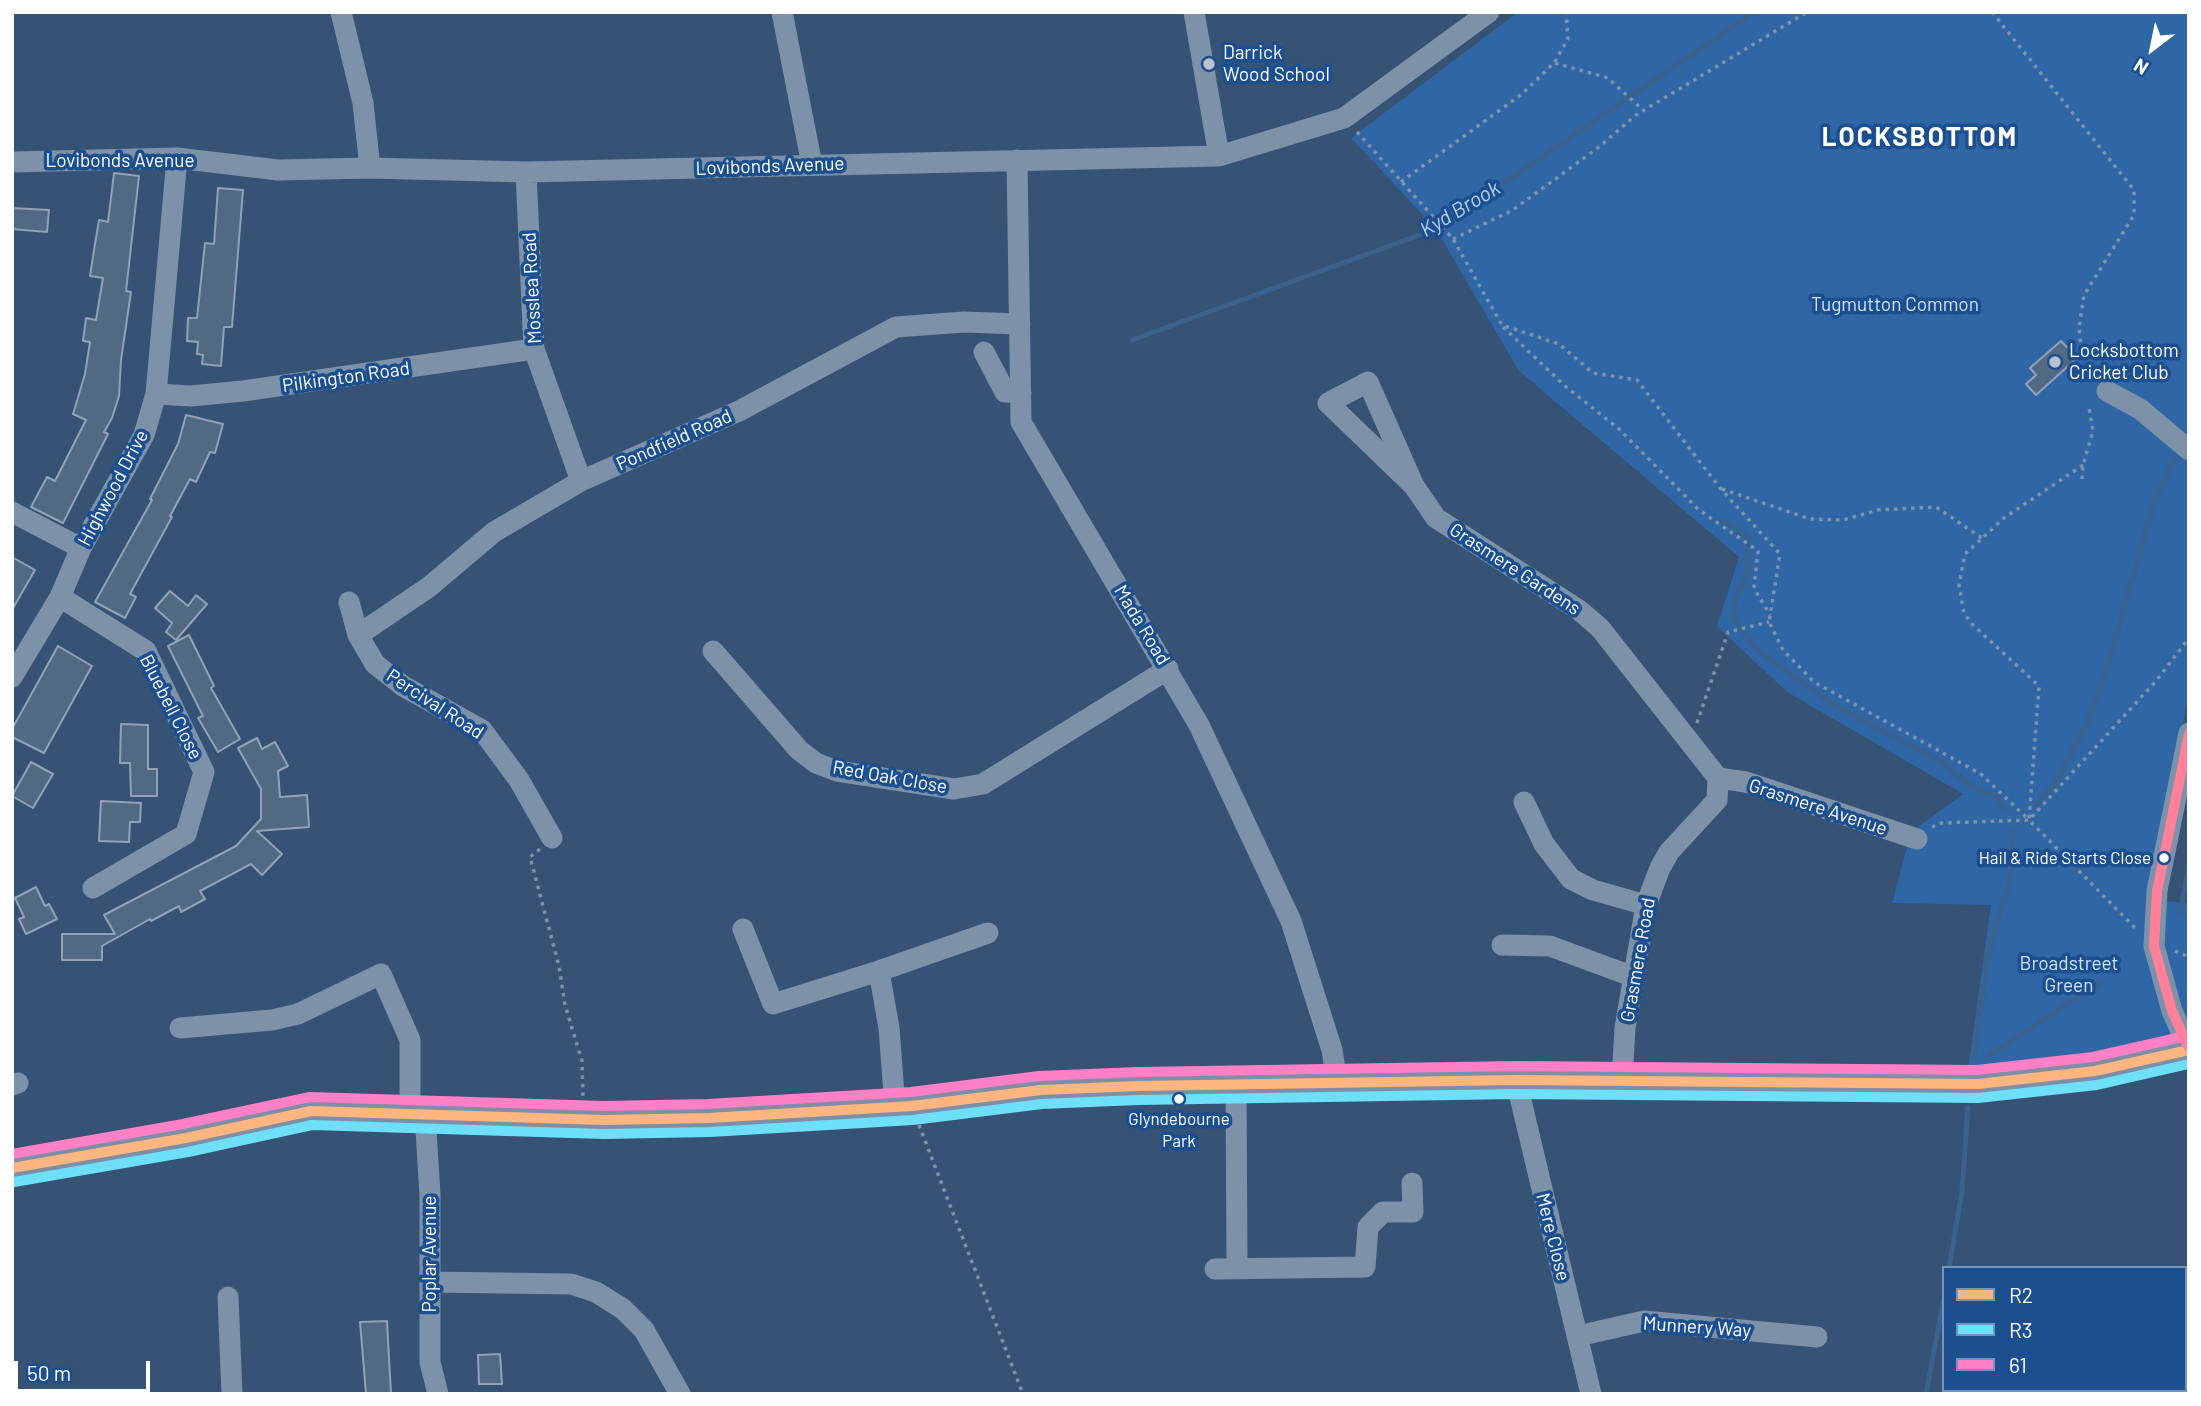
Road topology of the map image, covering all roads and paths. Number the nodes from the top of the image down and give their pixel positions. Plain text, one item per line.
1 (341, 12) edge
2 (782, 12) edge
3 (1194, 12) edge
4 (1489, 12) edge
5 (1566, 12) edge
6 (1807, 12) edge
7 (1992, 12) edge
8 (1555, 63) junction
9 (1643, 110) junction
10 (1344, 118) junction
11 (1219, 156) junction
12 (177, 158) junction
13 (1017, 160) junction
14 (12, 162) edge
15 (812, 165) junction
16 (370, 168) junction
17 (526, 172) junction
18 (1401, 182) junction
19 (1453, 239) junction
20 (1020, 324) junction
21 (1502, 325) junction
22 (534, 349) junction
23 (984, 352) dead end
24 (2082, 354) dead end
25 (2107, 391) dead end
26 (1021, 393) junction
27 (156, 394) junction
28 (2089, 408) dead end
29 (2189, 450) edge
30 (2083, 465) junction
31 (2082, 479) dead end
32 (581, 481) junction
33 (1414, 486) junction
34 (1720, 488) junction
35 (12, 512) edge
36 (1982, 538) junction
37 (81, 548) junction
38 (60, 597) junction
39 (349, 602) dead end
40 (1770, 615) junction
41 (1769, 622) junction
42 (358, 635) junction
43 (2189, 638) edge
44 (713, 651) dead end
45 (1168, 669) junction
46 (12, 677) edge
47 (2189, 733) edge
48 (1690, 741) junction
49 (1718, 778) junction
50 (2183, 784) edge
51 (1524, 802) dead end
52 (2029, 820) junction
53 (552, 838) joint
54 (1917, 839) joint
55 (93, 888) dead end
56 (1646, 905) junction
57 (743, 929) dead end
58 (988, 933) dead end
59 (1502, 946) dead end
60 (2154, 946) junction
61 (2189, 957) edge
62 (879, 971) junction
63 (1634, 977) junction
64 (180, 1028) dead end
65 (2189, 1050) edge
66 (1516, 1080) junction
67 (1622, 1081) junction
68 (1337, 1082) junction
69 (1236, 1084) junction
70 (904, 1106) junction
71 (417, 1113) junction
72 (584, 1119) junction
73 (12, 1168) edge
74 (1412, 1183) dead end
75 (1237, 1268) junction
76 (1214, 1269) dead end
77 (431, 1282) junction
78 (228, 1297) dead end
79 (1578, 1336) junction
80 (1817, 1337) dead end
81 (232, 1394) edge
82 (438, 1394) edge
83 (680, 1394) edge
84 (1023, 1394) edge
85 (1591, 1394) edge

1 - 16 street
2 - 15 street
3 - 11 street
4 - 10 street, Lovibonds Avenue
5 - 8 path
6 - 9 path
7 - 24 path
8 - 9 path
8 - 18 path
9 - 19 path
10 - 11 street, Lovibonds Avenue
10 - 18 path
11 - 13 street, Lovibonds Avenue
12 - 14 street, Lovibonds Avenue
12 - 16 street, Lovibonds Avenue
12 - 27 street, Highwood Drive
13 - 15 street, Lovibonds Avenue
13 - 20 street, Mada Road
15 - 17 street, Lovibonds Avenue
16 - 17 street, Lovibonds Avenue
17 - 22 street, Mosslea Road
18 - 19 path
19 - 21 path
20 - 26 street, Mada Road
20 - 32 street, Pondfield Road
21 - 34 path
21 - 40 path
22 - 27 street, Pilkington Road
22 - 32 street, Mosslea Road
23 - 26 street
25 - 29 street
26 - 45 street, Mada Road
27 - 37 street, Highwood Drive
28 - 30 path
30 - 31 path
30 - 36 path
32 - 42 street, Pondfield Road
33 - 33 street, Grasmere Gardens
33 - 48 street, Grasmere Gardens
34 - 36 path
34 - 40 path
35 - 37 street
36 - 52 path
37 - 38 street, Highwood Drive
38 - 46 street, Highwood Drive
38 - 55 street, Bluebell Close
39 - 42 street, Percival Road
40 - 41 path
41 - 48 path
41 - 52 path
42 - 53 street, Percival Road
43 - 52 path
44 - 45 street, Red Oak Close
45 - 68 street, Mada Road
47 - 50 street
48 - 49 street, Grasmere Gardens
49 - 54 street, Grasmere Avenue
49 - 56 street, Grasmere Road
50 - 60 street
51 - 56 street
52 - 54 path
52 - 60 path
53 - 72 path
56 - 63 street, Grasmere Road
57 - 62 street
58 - 62 street
59 - 63 street
60 - 61 path
60 - 65 street
62 - 70 street
63 - 67 street, Grasmere Road
64 - 71 street, Poplar Avenue
65 - 67 main road
66 - 67 main road
66 - 68 main road
66 - 79 street, Mere Close
68 - 69 main road
69 - 70 main road
69 - 75 street
70 - 72 main road
70 - 84 path
71 - 72 main road
71 - 73 main road
71 - 77 street, Poplar Avenue
74 - 75 street
75 - 76 street
77 - 82 street, Poplar Avenue
77 - 83 street
78 - 81 street
79 - 80 street, Munnery Way
79 - 85 street, Mere Close

